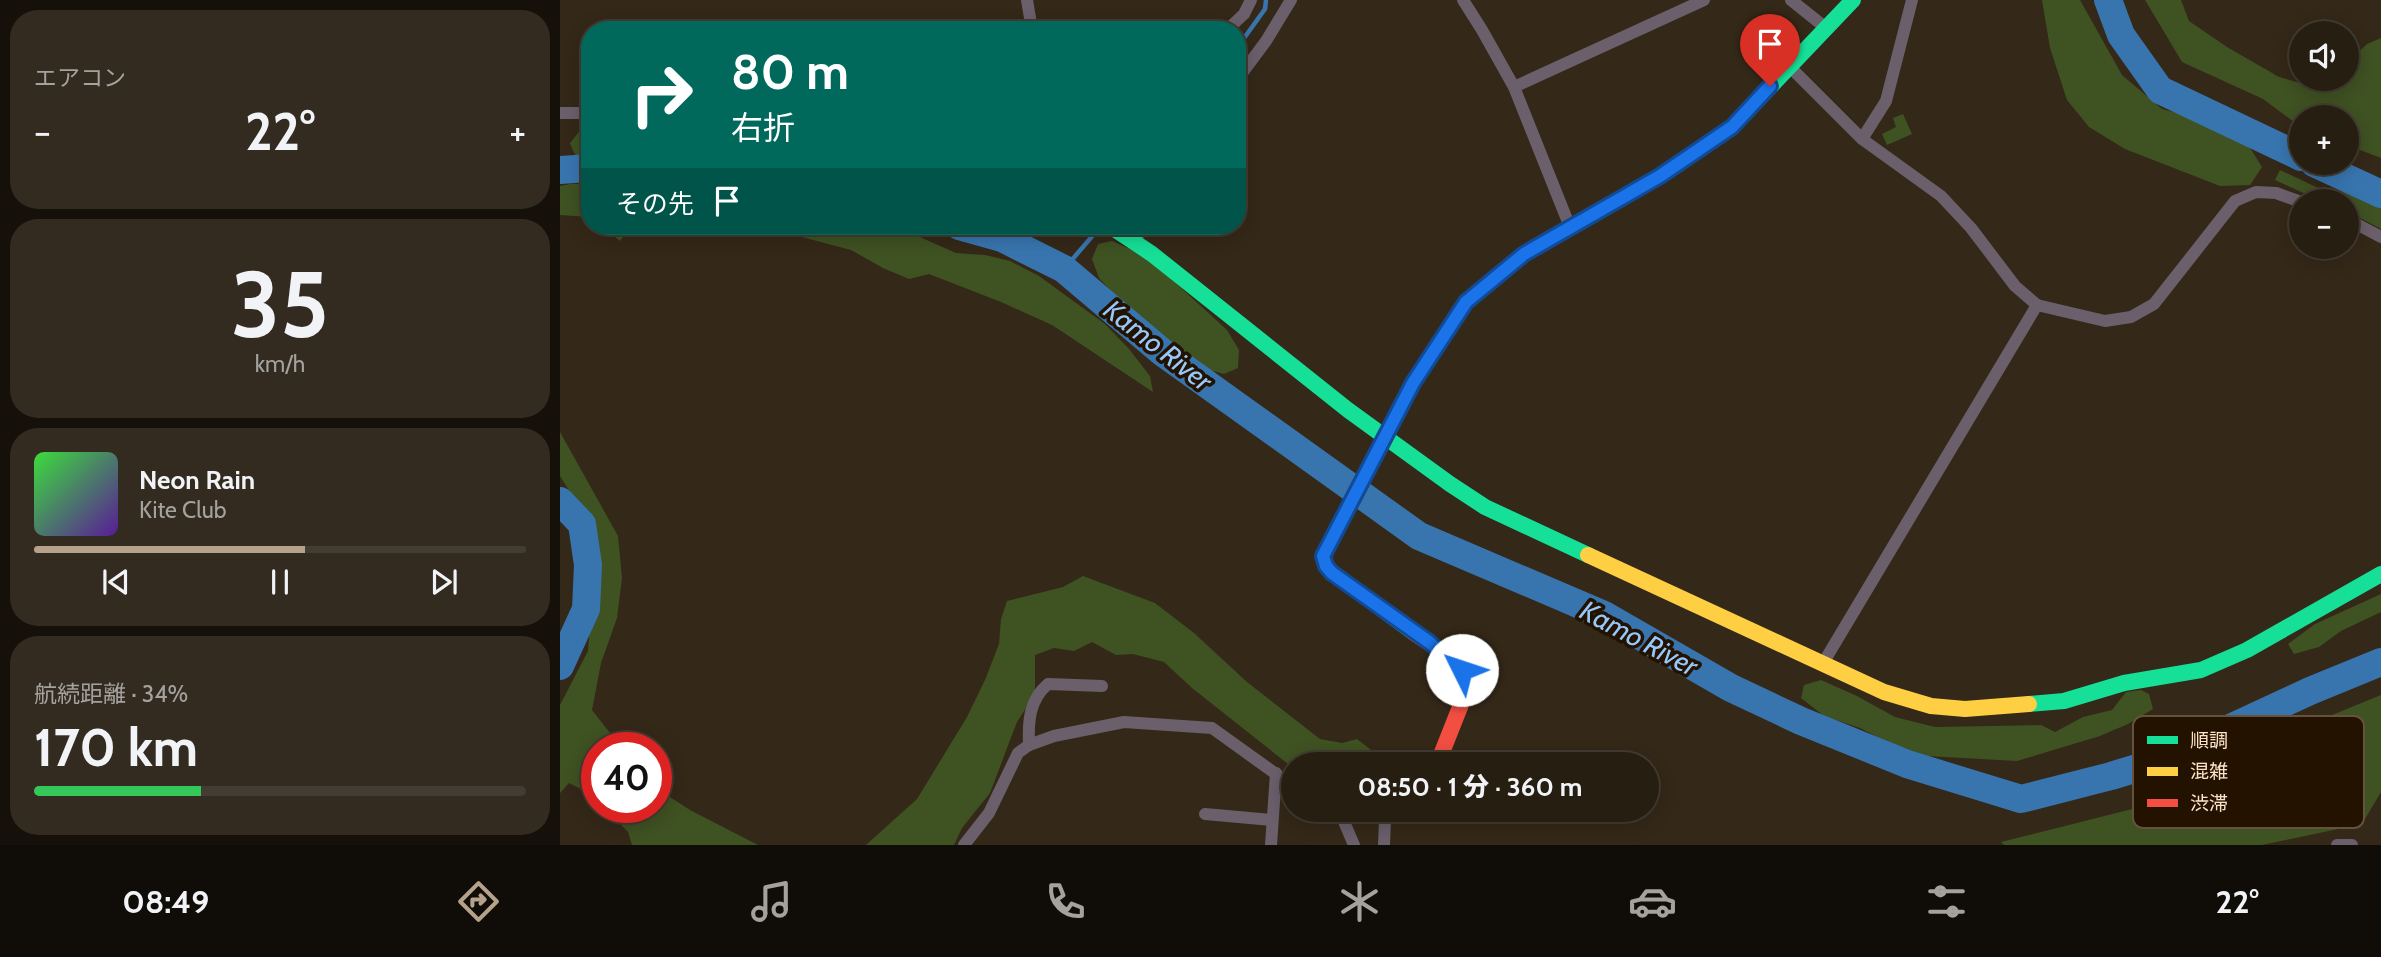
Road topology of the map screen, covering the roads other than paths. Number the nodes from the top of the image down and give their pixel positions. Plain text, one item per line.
1 (1027, 0) edge
2 (1251, 0) edge
3 (1291, 0) edge
4 (1463, 0) edge
5 (1704, 0) edge
6 (1791, 0) edge
7 (1853, 0) edge
8 (1912, 0) edge
9 (1030, 21) edge
10 (1237, 21) edge
11 (1826, 28) junction
12 (1789, 66) junction
13 (1246, 68) edge
14 (1514, 87) junction
15 (560, 113) edge
16 (581, 113) edge
17 (1862, 139) junction
18 (2289, 198) edge
19 (2359, 225) edge
20 (1570, 227) junction
21 (1142, 235) edge
22 (2381, 237) edge
23 (2037, 305) junction
24 (1385, 437) junction
25 (2381, 574) edge
26 (1822, 665) junction
27 (1102, 686) dead end
28 (1029, 745) junction
29 (1442, 752) edge
30 (1276, 773) junction
31 (1281, 776) edge
32 (1205, 814) dead end
33 (1272, 820) junction
34 (1344, 822) edge
35 (1385, 822) edge
36 (964, 845) edge
37 (1271, 845) edge
38 (1354, 845) edge
39 (1384, 845) edge
40 (2337, 845) edge
41 (2352, 845) edge

1 - 9 street
2 - 10 street
3 - 13 street
4 - 14 street
5 - 14 street
6 - 11 street
7 - 11 street
8 - 17 street
11 - 12 street
12 - 17 street
12 - 20 street
14 - 20 street
15 - 16 street
17 - 23 street
18 - 23 street
19 - 22 street
20 - 24 street
21 - 24 street
23 - 26 street
24 - 26 street
24 - 29 street
25 - 26 street
27 - 28 street
28 - 30 street
28 - 36 street
30 - 31 street
30 - 33 street
32 - 33 street
33 - 37 street
34 - 38 street
35 - 39 street
40 - 41 street

